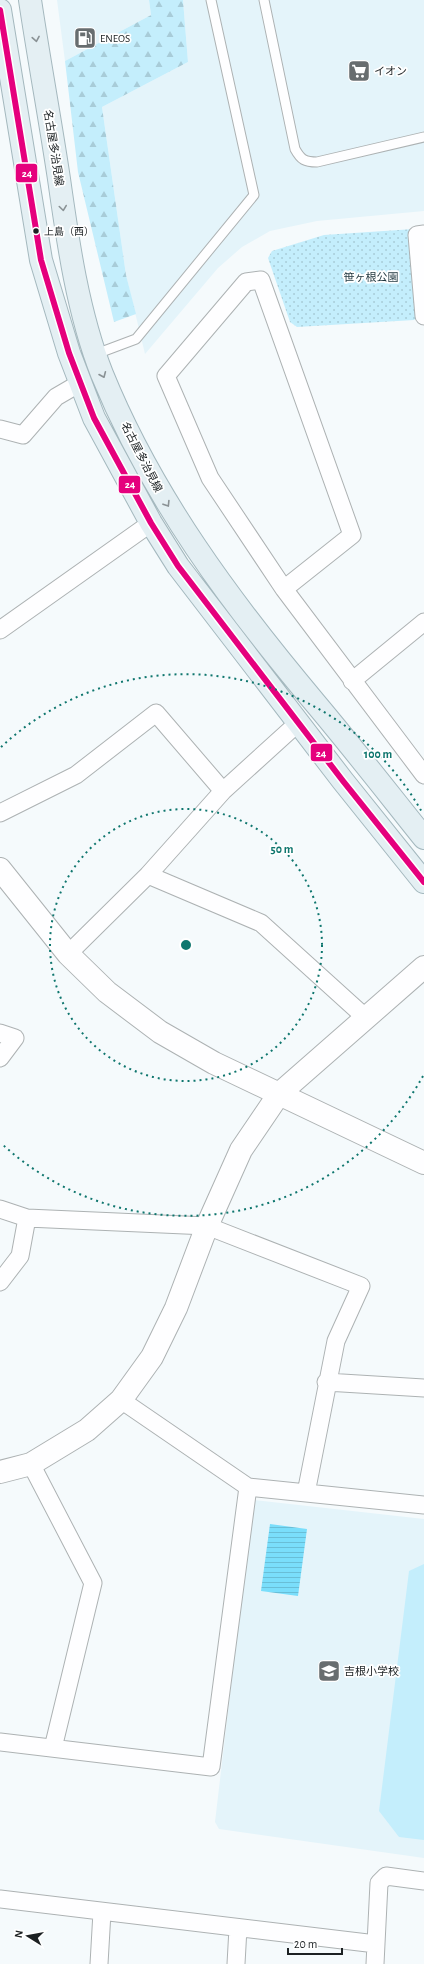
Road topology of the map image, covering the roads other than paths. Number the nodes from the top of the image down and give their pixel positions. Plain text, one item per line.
1 (30, 0) edge
2 (211, 0) edge
3 (264, 0) edge
4 (0, 10) edge
5 (424, 137) edge
6 (424, 234) edge
7 (424, 316) edge
8 (96, 354) junction
9 (80, 383) junction
10 (0, 430) edge
11 (151, 523) junction
12 (284, 589) junction
13 (424, 622) edge
14 (0, 630) edge
15 (352, 681) junction
16 (299, 722) junction
17 (424, 775) edge
18 (223, 791) junction
19 (0, 813) edge
20 (424, 838) edge
21 (0, 869) edge
22 (148, 875) junction
23 (424, 882) edge
24 (68, 954) junction
25 (424, 967) edge
26 (366, 1018) junction
27 (0, 1033) edge
28 (0, 1058) edge
29 (279, 1094) junction
30 (424, 1163) edge
31 (0, 1209) edge
32 (27, 1218) junction
33 (207, 1226) junction
34 (0, 1282) edge
35 (326, 1382) junction
36 (424, 1388) edge
37 (121, 1400) junction
38 (31, 1464) junction
39 (0, 1472) edge
40 (248, 1487) junction
41 (306, 1493) junction
42 (424, 1505) edge
43 (0, 1742) edge
44 (53, 1748) junction
45 (424, 1881) edge
46 (0, 1899) edge
47 (102, 1912) junction
48 (238, 1928) junction
49 (376, 1944) junction
50 (99, 1964) edge
51 (236, 1964) edge
52 (375, 1964) edge

1 -> 8 main road, 名古屋多治見線
2 - 8 lane
3 - 5 lane
4 - 9 main road, 名古屋多治見線
6 - 7 street
8 -> 20 main road, 名古屋多治見線
9 - 10 street
9 - 11 main road, 名古屋多治見線
11 - 14 street
11 - 16 main road, 名古屋多治見線
12 - 12 street
12 - 15 street
13 - 15 street
15 - 17 street
16 - 18 street
16 - 23 main road, 名古屋多治見線
18 - 19 street
18 - 22 street
21 - 24 street
22 - 24 street
22 - 26 street
24 - 29 street
25 - 26 street
26 - 29 street
27 - 28 street
29 - 30 street
29 - 33 street
31 - 32 street
32 - 33 street
32 - 34 street
33 - 35 street
33 - 37 street
35 - 36 street
35 - 41 street
37 - 38 street
37 - 40 street
38 - 39 street
38 - 44 street
40 - 41 street
40 - 44 street
41 - 42 street
43 - 44 street
45 - 49 street
46 - 47 street
47 - 48 street
47 - 50 street
48 - 49 street
48 - 51 street
49 - 52 street

